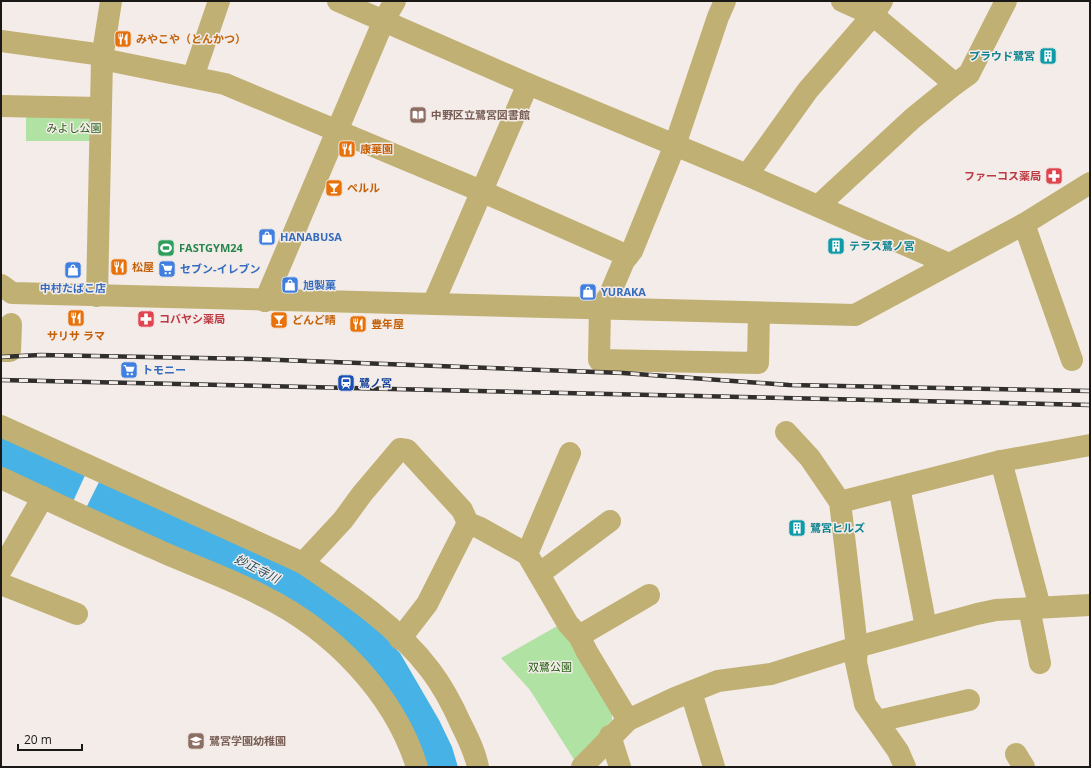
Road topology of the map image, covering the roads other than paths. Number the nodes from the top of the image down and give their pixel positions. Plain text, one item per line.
1 (111, 1) edge
2 (219, 1) edge
3 (338, 1) edge
4 (395, 1) edge
5 (725, 1) edge
6 (842, 1) edge
7 (1006, 1) edge
8 (877, 8) edge
9 (384, 20) junction
10 (1, 41) edge
11 (103, 57) junction
12 (193, 77) junction
13 (528, 84) junction
14 (955, 84) junction
15 (1, 106) edge
16 (100, 108) junction
17 (337, 131) junction
18 (675, 145) junction
19 (747, 175) junction
20 (1090, 183) edge
21 (481, 191) junction
22 (818, 206) junction
23 (1024, 224) junction
24 (628, 256) junction
25 (949, 264) junction
26 (1, 285) edge
27 (98, 296) junction
28 (265, 301) junction
29 (433, 304) junction
30 (600, 308) junction
31 (759, 313) junction
32 (11, 324) dead end
33 (1, 351) edge
34 (1072, 360) dead end
35 (1, 426) edge
36 (786, 432) dead end
37 (1090, 445) edge
38 (570, 453) dead end
39 (1001, 461) junction
40 (1, 478) edge
41 (899, 487) junction
42 (43, 497) junction
43 (840, 502) junction
44 (610, 521) dead end
45 (468, 523) junction
46 (527, 554) junction
47 (303, 563) junction
48 (1, 570) edge
49 (539, 574) junction
50 (1, 584) edge
51 (649, 595) dead end
52 (1090, 605) edge
53 (1034, 608) junction
54 (76, 614) dead end
55 (926, 628) junction
56 (579, 636) junction
57 (400, 638) junction
58 (857, 647) junction
59 (1040, 663) dead end
60 (691, 692) junction
61 (969, 700) dead end
62 (628, 720) junction
63 (878, 721) junction
64 (610, 736) junction
65 (417, 767) edge
66 (478, 767) edge
67 (582, 767) edge
68 (620, 767) edge
69 (714, 767) edge
70 (905, 767) edge

1 - 11 street
2 - 12 street
3 - 9 street
4 - 9 street
5 - 18 street
6 - 8 street
7 - 14 street
8 - 14 street
8 - 19 street
9 - 13 street
9 - 17 street
10 - 11 street
11 - 12 street
11 - 16 street
12 - 17 street
13 - 18 street
13 - 21 street
14 - 22 street
15 - 16 street
16 - 27 street
17 - 21 street
17 - 28 street
18 - 19 street
18 - 24 street
19 - 22 street
20 - 23 street
21 - 24 street
21 - 29 street
22 - 25 street
23 - 25 street
23 - 34 street
24 - 30 street
25 - 31 street
26 - 27 street
27 - 28 street
28 - 29 street
29 - 30 street
30 - 31 street
30 - 31 street
32 - 33 street
35 - 47 street
36 - 43 street
37 - 39 street
38 - 46 street
39 - 41 street
39 - 53 street
40 - 42 street
41 - 43 street
41 - 55 street
42 - 48 street
42 - 65 street
43 - 58 street
44 - 49 street
45 - 46 street
45 - 47 street
45 - 57 street
46 - 49 street
47 - 57 street
49 - 56 street
50 - 54 street
51 - 56 street
52 - 53 street
53 - 55 street
53 - 59 street
55 - 58 street
56 - 62 street
57 - 66 street
58 - 60 street
58 - 63 street
60 - 62 street
60 - 69 street
61 - 63 street
62 - 64 street
63 - 70 street
64 - 67 street
64 - 68 street

